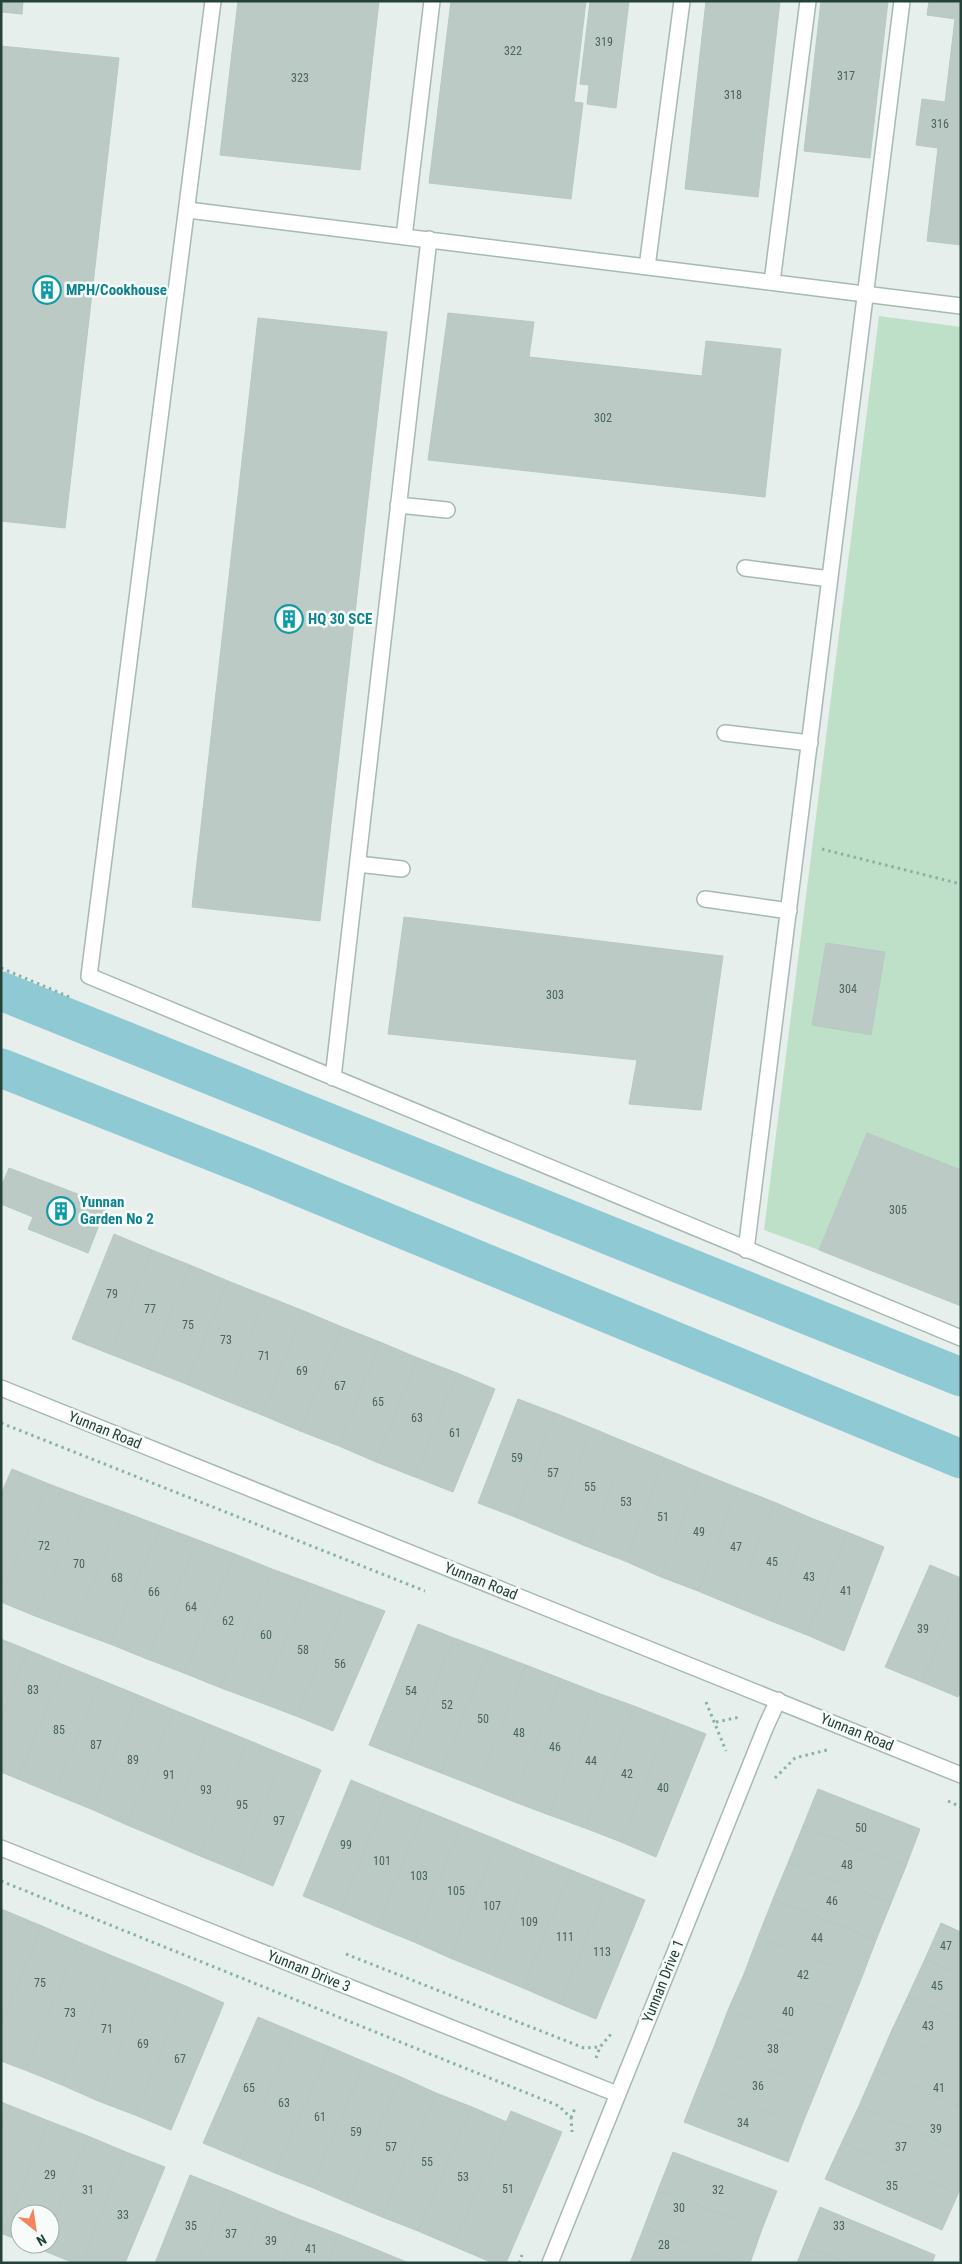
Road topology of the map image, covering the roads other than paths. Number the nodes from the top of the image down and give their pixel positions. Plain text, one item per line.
1 (213, 1) edge
2 (432, 1) edge
3 (682, 1) edge
4 (808, 1) edge
5 (902, 1) edge
6 (188, 210) junction
7 (404, 237) junction
8 (429, 239) junction
9 (646, 267) junction
10 (772, 282) junction
11 (866, 294) junction
12 (961, 306) edge
13 (398, 505) junction
14 (447, 510) dead end
15 (745, 568) dead end
16 (830, 579) junction
17 (725, 733) dead end
18 (810, 743) junction
19 (358, 864) junction
20 (402, 870) dead end
21 (705, 899) dead end
22 (789, 911) junction
23 (334, 1078) junction
24 (746, 1250) junction
25 (961, 1338) edge
26 (1, 1388) edge
27 (778, 1700) junction
28 (961, 1775) edge
29 (1, 1848) edge
30 (617, 2094) junction
31 (550, 2263) edge

1 - 6 street
2 - 7 street
3 - 9 street
4 - 10 street
5 - 11 street
6 - 7 street
6 - 23 street
7 - 8 street
8 - 9 street
8 - 13 street
9 - 10 street
10 - 11 street
11 - 12 street
11 - 16 street
13 - 14 street
13 - 19 street
15 - 16 street
16 - 18 street
17 - 18 street
18 - 22 street
19 - 20 street
19 - 23 street
21 - 22 street
22 - 24 street
23 - 24 street
24 - 25 street
26 - 27 street, Yunnan Road
27 - 28 street, Yunnan Road
27 - 30 street, Yunnan Drive 1
29 - 30 street, Yunnan Drive 3
30 - 31 street, Yunnan Drive 1

